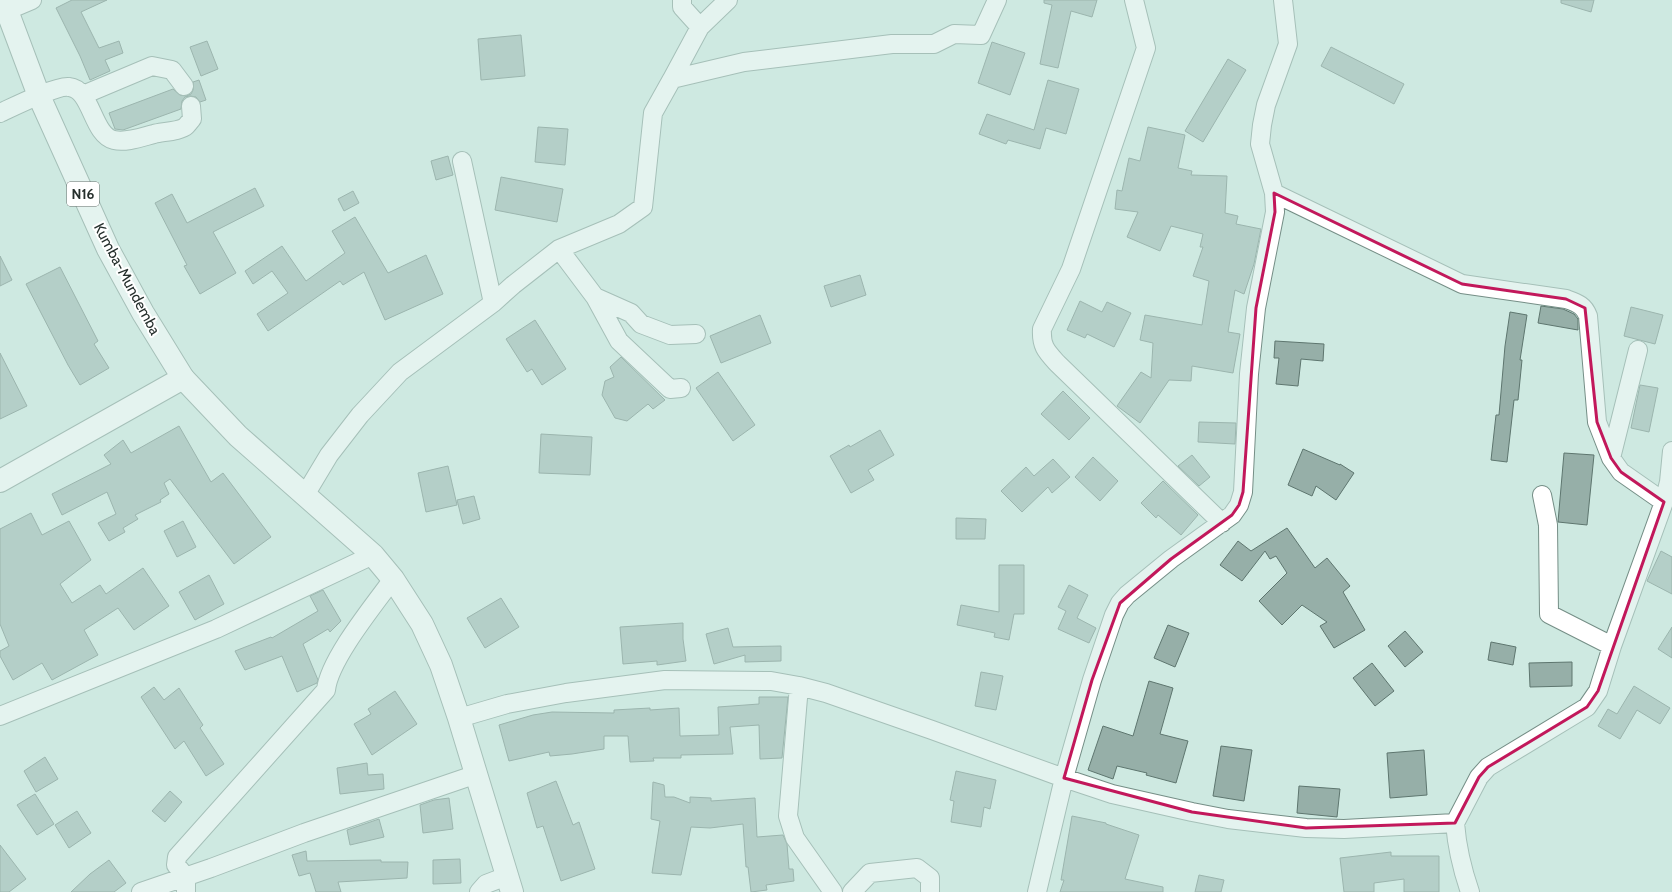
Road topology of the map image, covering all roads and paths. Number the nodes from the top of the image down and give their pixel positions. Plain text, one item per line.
1 (32, 0) edge
2 (682, 0) edge
3 (728, 0) edge
4 (997, 0) edge
5 (1134, 0) edge
6 (1283, 0) edge
7 (5, 6) edge
8 (700, 27) junction
9 (672, 79) junction
10 (184, 86) dead end
11 (83, 95) junction
12 (39, 96) junction
13 (191, 106) dead end
14 (0, 113) edge
15 (462, 161) dead end
16 (1274, 194) junction
17 (559, 249) junction
18 (595, 297) junction
19 (493, 303) junction
20 (696, 334) dead end
21 (1638, 350) dead end
22 (183, 378) junction
23 (681, 388) dead end
24 (1672, 451) edge
25 (1611, 458) junction
26 (0, 481) edge
27 (304, 495) junction
28 (1542, 495) dead end
29 (1664, 502) junction
30 (1222, 523) junction
31 (373, 555) junction
32 (392, 579) junction
33 (1612, 646) junction
34 (799, 686) junction
35 (0, 716) edge
36 (459, 718) junction
37 (477, 774) junction
38 (1064, 778) junction
39 (1455, 823) junction
40 (186, 884) edge
41 (510, 884) edge
42 (141, 892) edge
43 (478, 892) edge
44 (833, 892) edge
45 (852, 892) edge
46 (930, 892) edge
47 (1037, 892) edge
48 (1470, 892) edge

1 - 7 street
2 - 8 street
3 - 8 street
4 - 9 street
5 - 30 street
6 - 16 street
7 - 12 main road, Kumba-Mundemba / N16
8 - 9 street
9 - 17 street
10 - 11 street
11 - 12 street
11 - 13 street
12 - 14 street
12 - 22 main road, Kumba-Mundemba / N16
15 - 19 street
16 - 25 street
16 - 30 street
17 - 18 street
17 - 19 street
18 - 20 street
18 - 23 street
19 - 27 street
21 - 25 street
22 - 26 main road
22 - 27 main road, Kumba-Mundemba
24 - 29 street
25 - 29 street
27 - 31 main road, Kumba-Mundemba
28 - 33 street
29 - 33 street
30 - 38 street
31 - 32 main road, Kumba-Mundemba
31 - 35 street
32 - 36 main road, Kumba-Mundemba
32 - 40 street
33 - 39 street
34 - 36 street
34 - 38 street
34 - 44 street
36 - 37 main road, Kumba-Mundemba
37 - 40 street
37 - 41 main road, Kumba-Mundemba
38 - 39 street
38 - 47 street
39 - 48 street
40 - 42 street
41 - 43 street
45 - 46 street

